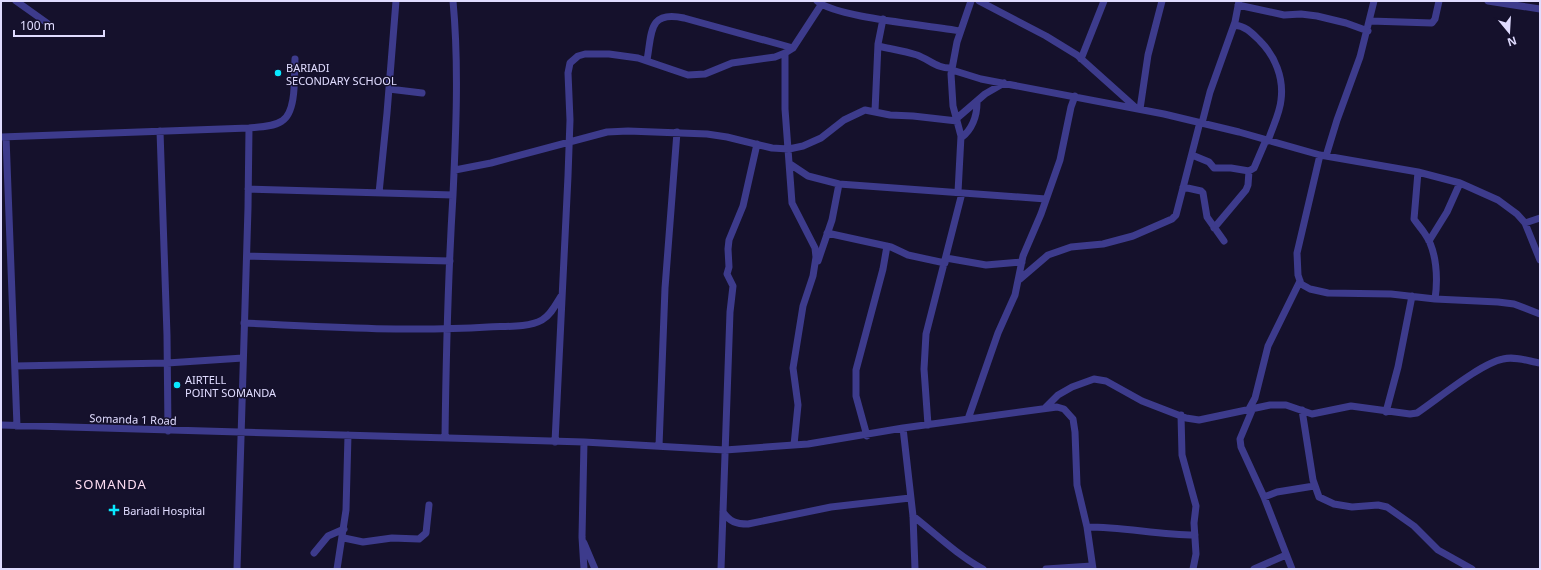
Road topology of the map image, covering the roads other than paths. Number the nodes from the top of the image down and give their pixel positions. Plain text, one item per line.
1 (16, 1) edge
2 (396, 1) edge
3 (453, 1) edge
4 (971, 1) edge
5 (979, 1) edge
6 (1104, 1) edge
7 (1162, 1) edge
8 (1374, 1) edge
9 (1440, 1) edge
10 (1488, 1) edge
11 (819, 3) edge
12 (1239, 3) edge
13 (1521, 4) edge
14 (1540, 9) edge
15 (883, 20) junction
16 (1370, 21) junction
17 (47, 23) dead end
18 (1234, 25) junction
19 (960, 31) junction
20 (1368, 31) junction
21 (878, 46) junction
22 (793, 48) junction
23 (785, 53) junction
24 (295, 59) dead end
25 (1081, 59) junction
26 (646, 60) junction
27 (952, 69) junction
28 (1004, 83) junction
29 (389, 89) junction
30 (422, 93) dead end
31 (1075, 96) junction
32 (977, 103) junction
33 (1138, 108) junction
34 (876, 111) junction
35 (956, 120) junction
36 (1201, 123) junction
37 (249, 128) junction
38 (160, 132) junction
39 (677, 132) junction
40 (3, 137) edge
41 (961, 138) junction
42 (569, 141) junction
43 (1267, 141) junction
44 (757, 144) junction
45 (789, 149) junction
46 (1192, 155) junction
47 (1323, 156) junction
48 (790, 164) junction
49 (455, 170) junction
50 (1249, 171) junction
51 (1418, 172) junction
52 (1460, 183) junction
53 (839, 184) junction
54 (1183, 187) junction
55 (248, 189) junction
56 (960, 192) junction
57 (379, 193) junction
58 (453, 195) junction
59 (1046, 199) junction
60 (1540, 218) edge
61 (1525, 223) junction
62 (1214, 228) junction
63 (827, 233) junction
64 (1224, 241) dead end
65 (1429, 241) junction
66 (887, 246) junction
67 (246, 256) junction
68 (946, 260) junction
69 (1540, 260) edge
70 (450, 261) junction
71 (1022, 262) junction
72 (813, 276) junction
73 (1020, 279) junction
74 (1300, 281) junction
75 (562, 294) junction
76 (1412, 296) junction
77 (1435, 299) junction
78 (1540, 314) edge
79 (244, 323) junction
80 (447, 330) junction
81 (243, 358) junction
82 (167, 362) junction
83 (1540, 363) edge
84 (15, 366) junction
85 (1045, 408) junction
86 (1251, 409) junction
87 (1302, 410) junction
88 (1386, 412) junction
89 (1181, 415) junction
90 (968, 419) junction
91 (1, 425) edge
92 (928, 425) junction
93 (16, 426) junction
94 (903, 428) junction
95 (168, 431) junction
96 (241, 432) junction
97 (348, 435) junction
98 (867, 436) junction
99 (445, 438) junction
100 (555, 442) junction
101 (584, 442) junction
102 (794, 445) junction
103 (659, 446) junction
104 (725, 450) junction
105 (1314, 486) junction
106 (1264, 497) junction
107 (910, 498) junction
108 (429, 505) dead end
109 (723, 511) junction
110 (913, 516) junction
111 (1087, 527) junction
112 (344, 529) junction
113 (1195, 535) junction
114 (582, 537) junction
115 (344, 538) junction
116 (314, 553) dead end
117 (1286, 555) junction
118 (1092, 567) edge
119 (237, 569) edge
120 (338, 569) edge
121 (584, 569) edge
122 (595, 569) edge
123 (721, 569) edge
124 (915, 569) edge
125 (983, 569) edge
126 (1046, 569) edge
127 (1193, 569) edge
128 (1254, 569) edge
129 (1291, 569) edge
130 (1472, 569) edge

1 - 17 street
2 - 29 street
3 - 49 street
4 - 19 street
5 - 25 street
6 - 25 street
7 - 33 street
8 - 16 street
9 - 16 street
10 - 13 street
11 - 15 street
11 - 22 street
12 - 18 street
12 - 20 street
13 - 14 street
15 - 19 street
15 - 21 street
16 - 20 street
18 - 36 street
18 - 43 street
19 - 27 street
20 - 47 street
21 - 27 street
21 - 34 street
22 - 23 street
22 - 26 street
23 - 26 street
23 - 45 street
24 - 37 street
25 - 33 street
26 - 42 street
27 - 28 street
27 - 35 street
28 - 31 street
28 - 32 street
29 - 30 street
29 - 57 street
31 - 33 street
31 - 59 street
32 - 35 street
32 - 41 street
33 - 36 street
34 - 35 street
34 - 45 street
35 - 41 street
36 - 43 street
36 - 46 street
37 - 38 street
37 - 55 street
38 - 40 street
38 - 82 street
39 - 42 street
39 - 44 street
39 - 103 street
40 - 84 street
41 - 56 street
42 - 49 street
42 - 75 street
43 - 47 street
43 - 50 street
44 - 45 street
44 - 104 street
45 - 48 street
46 - 50 street
46 - 54 street
47 - 51 street
47 - 74 street
48 - 53 street
48 - 72 street
49 - 58 street
50 - 62 street
51 - 52 street
51 - 65 street
52 - 61 street
52 - 65 street
53 - 56 street
53 - 63 street
54 - 62 street
54 - 73 street
55 - 57 street
55 - 67 street
56 - 59 street
56 - 68 street
57 - 58 street
58 - 70 street
59 - 71 street
60 - 61 street
61 - 69 street
62 - 64 street
63 - 66 street
63 - 72 street
65 - 77 street
66 - 68 street
66 - 98 street
67 - 70 street
67 - 79 street
68 - 71 street
68 - 92 street
70 - 80 street
71 - 73 street
72 - 102 street
73 - 90 street
74 - 76 street
74 - 86 street
75 - 80 street
75 - 100 street
76 - 77 street
76 - 88 street
77 - 78 street
79 - 80 street
79 - 81 street
80 - 99 street
81 - 82 street
81 - 96 street
82 - 84 street
82 - 95 street
83 - 88 street
84 - 93 street
85 - 89 street
85 - 90 street, Somanda 1 Road
85 - 111 street, Somanda 1 Road
86 - 87 street
86 - 89 street
86 - 106 street
87 - 88 street
87 - 105 street
89 - 113 street
90 - 92 street, Somanda 1 Road
91 - 93 street, Somanda 1 Road
92 - 94 street, Somanda 1 Road
93 - 95 street, Somanda 1 Road
94 - 98 street, Somanda 1 Road
94 - 107 street
95 - 96 street, Somanda 1 Road
96 - 97 street, Somanda 1 Road
96 - 119 street
97 - 99 street, Somanda 1 Road
97 - 112 street
98 - 102 street, Somanda 1 Road
99 - 100 street, Somanda 1 Road
100 - 101 street, Somanda 1 Road
101 - 103 street, Somanda 1 Road
101 - 114 street
102 - 104 street, Somanda 1 Road
103 - 104 street, Somanda 1 Road
104 - 109 street
105 - 106 street
105 - 130 street
106 - 117 street
107 - 109 street
107 - 110 street
108 - 115 street
109 - 123 street
110 - 124 street
110 - 125 street
111 - 113 street
111 - 118 street, Somanda 1 Road
112 - 115 street
112 - 116 street
113 - 127 street
114 - 121 street
114 - 122 street
115 - 120 street
117 - 128 street
117 - 129 street
118 - 126 street

